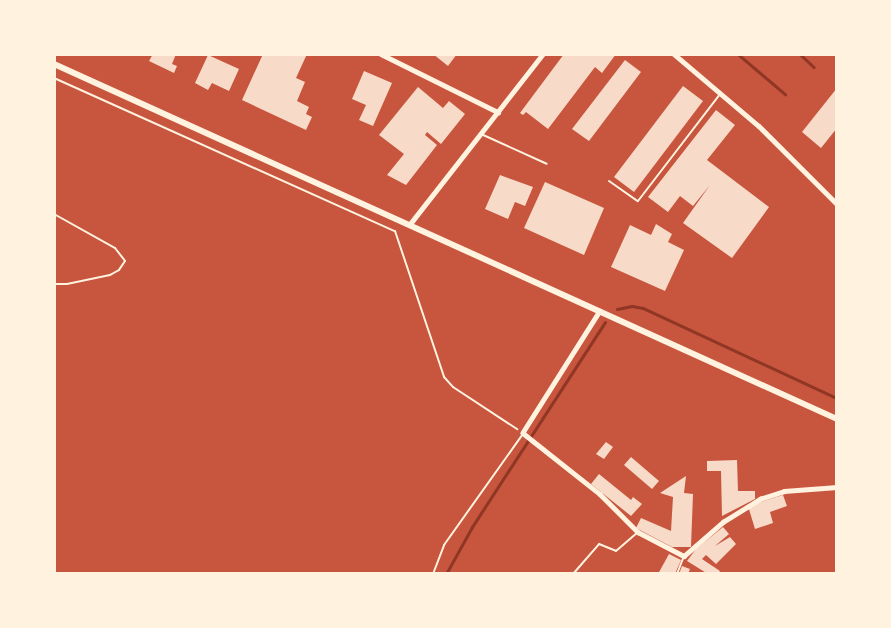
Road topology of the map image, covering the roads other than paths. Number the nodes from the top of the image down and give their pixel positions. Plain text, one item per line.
1 (381, 54) edge
2 (542, 54) edge
3 (674, 54) edge
4 (54, 64) edge
5 (720, 94) junction
6 (498, 112) junction
7 (480, 134) junction
8 (547, 164) dead end
9 (609, 181) dead end
10 (837, 204) edge
11 (54, 214) edge
12 (410, 224) junction
13 (54, 284) edge
14 (600, 311) junction
15 (837, 419) edge
16 (526, 435) junction
17 (837, 487) edge
18 (638, 532) junction
19 (684, 556) junction
20 (433, 574) edge
21 (573, 574) edge
22 (677, 574) edge

1 - 6 street
2 - 6 street
3 - 5 street
4 - 12 main road
5 - 9 lane
5 - 10 street
6 - 7 street
7 - 8 lane
7 - 12 street
11 - 13 lane
12 - 14 main road
14 - 15 main road
14 - 16 street
16 - 18 street
16 - 20 lane
17 - 19 street
18 - 19 street
18 - 21 lane
19 - 22 lane

